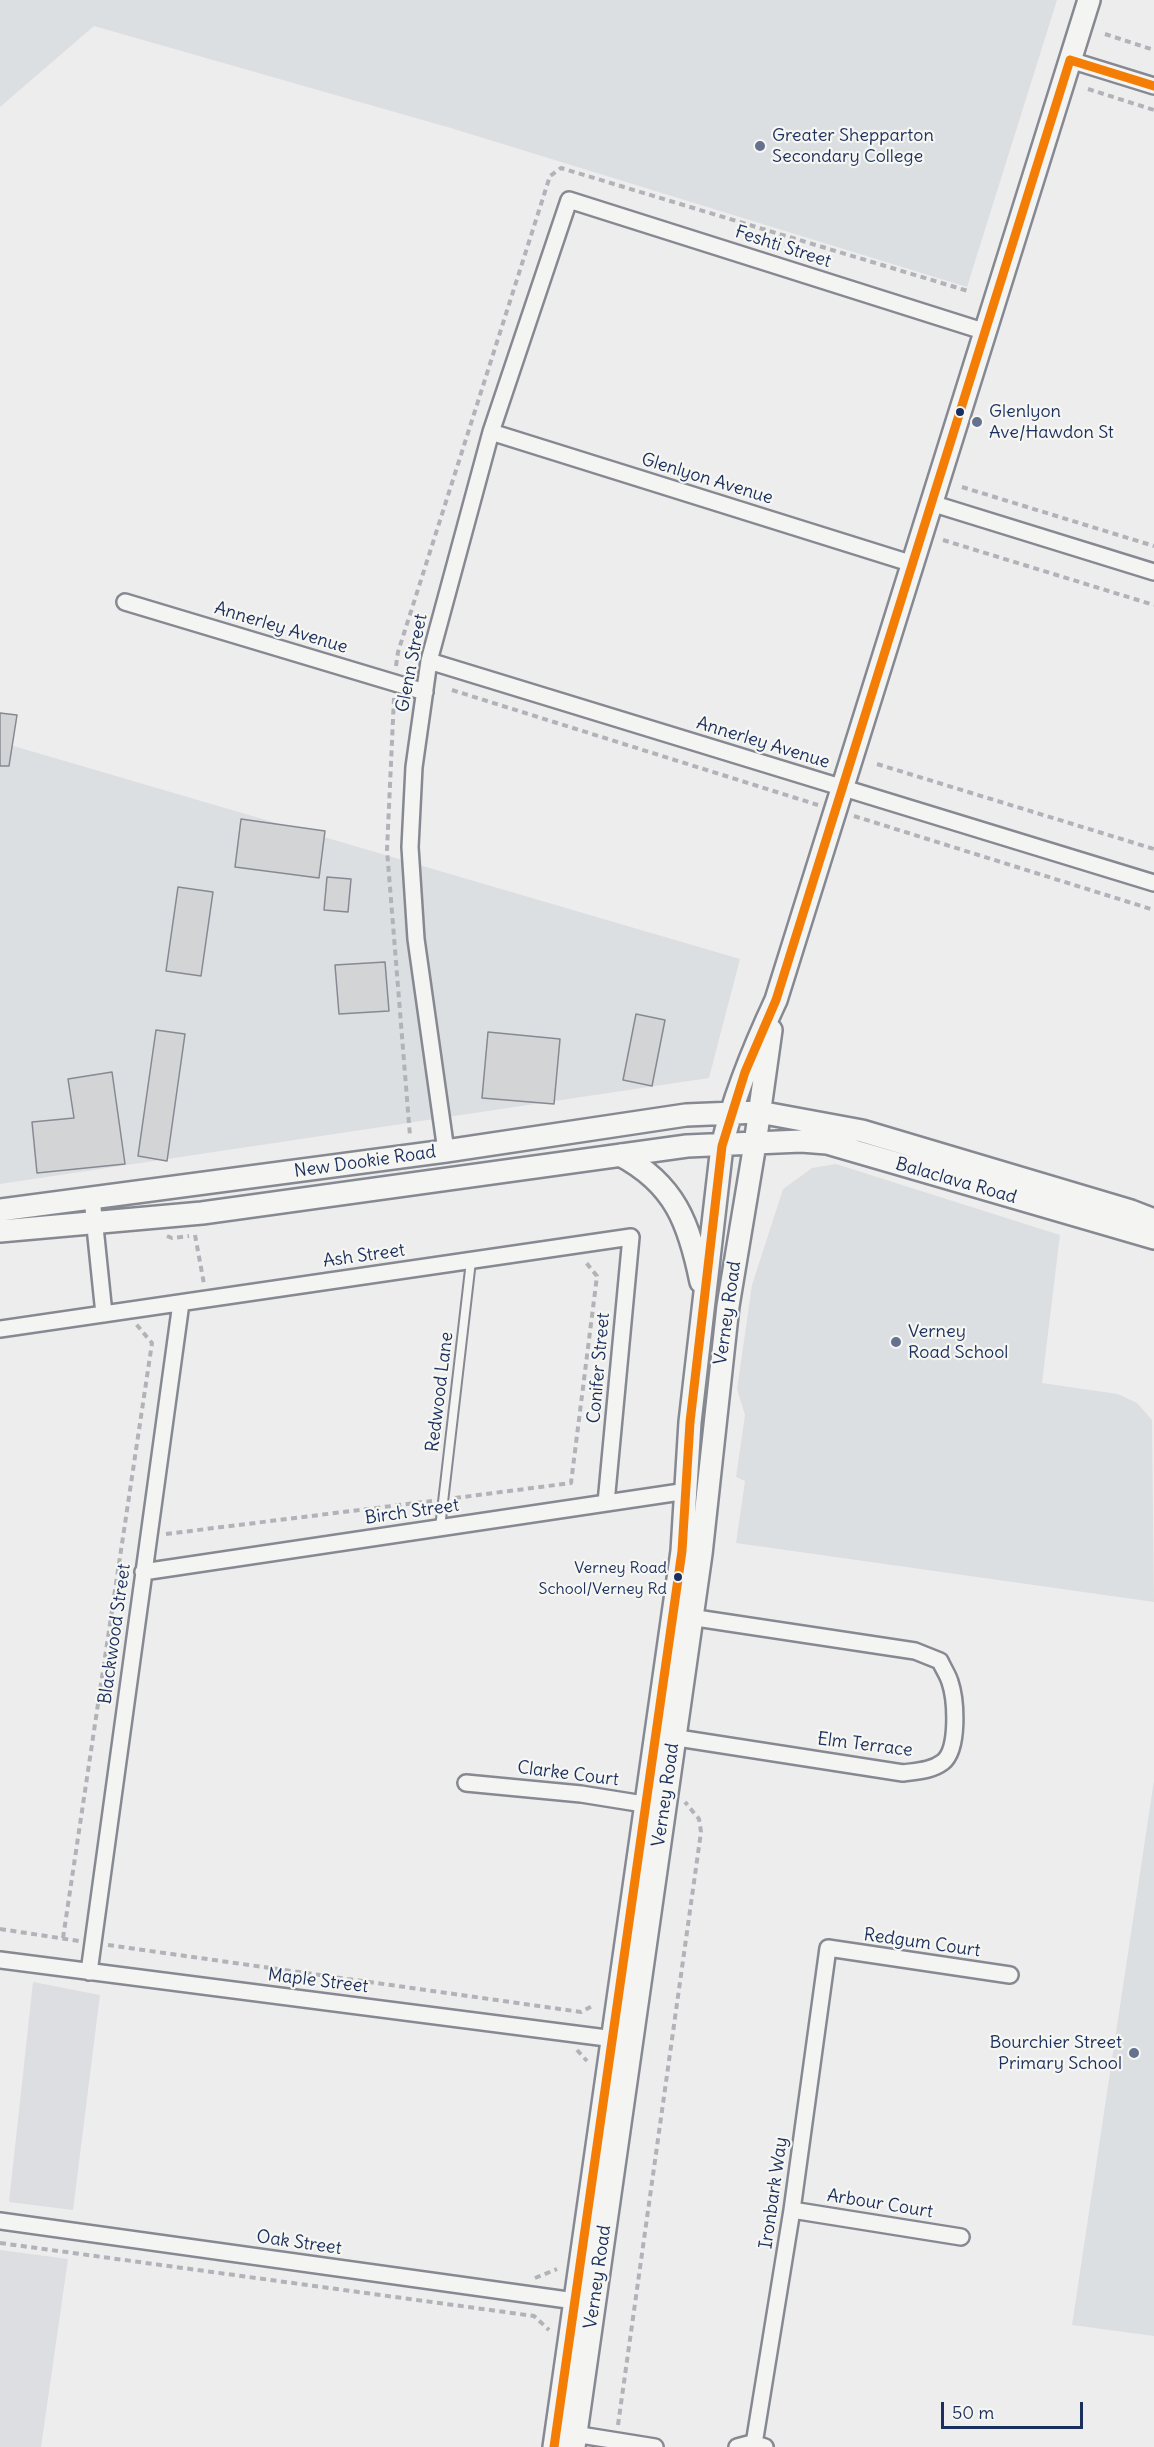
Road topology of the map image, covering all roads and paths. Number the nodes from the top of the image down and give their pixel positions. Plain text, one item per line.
1 (1089, 0) edge
2 (1105, 34) dead end
3 (1154, 50) edge
4 (1071, 60) junction
5 (1154, 86) edge
6 (1088, 89) dead end
7 (1154, 110) edge
8 (568, 200) joint
9 (968, 291) dead end
10 (986, 332) junction
11 (490, 432) junction
12 (962, 487) dead end
13 (931, 503) junction
14 (943, 540) dead end
15 (1154, 546) edge
16 (913, 564) junction
17 (1154, 572) edge
18 (125, 602) dead end
19 (1154, 605) edge
20 (429, 662) junction
21 (395, 683) junction
22 (452, 690) dead end
23 (424, 692) junction
24 (877, 764) dead end
25 (842, 788) junction
26 (835, 810) junction
27 (1154, 849) edge
28 (1154, 883) edge
29 (1154, 909) edge
30 (776, 1000) junction
31 (759, 1112) junction
32 (730, 1114) junction
33 (410, 1136) dead end
34 (755, 1144) junction
35 (723, 1146) junction
36 (446, 1151) junction
37 (620, 1155) junction
38 (92, 1198) junction
39 (0, 1210) edge
40 (1154, 1220) edge
41 (96, 1224) junction
42 (0, 1231) edge
43 (195, 1235) dead end
44 (630, 1237) joint
45 (1154, 1238) edge
46 (580, 1256) dead end
47 (471, 1261) junction
48 (207, 1299) junction
49 (705, 1300) junction
50 (181, 1303) junction
51 (104, 1314) junction
52 (146, 1320) dead end
53 (0, 1329) edge
54 (687, 1491) junction
55 (443, 1499) junction
56 (606, 1503) junction
57 (440, 1528) junction
58 (162, 1535) dead end
59 (143, 1572) junction
60 (681, 1616) junction
61 (665, 1736) junction
62 (668, 1782) junction
63 (466, 1783) dead end
64 (655, 1806) junction
65 (0, 1929) edge
66 (63, 1938) junction
67 (93, 1943) junction
68 (828, 1948) joint
69 (0, 1960) edge
70 (89, 1972) junction
71 (1010, 1976) dead end
72 (594, 2005) dead end
73 (620, 2040) junction
74 (792, 2210) junction
75 (0, 2221) edge
76 (961, 2237) dead end
77 (0, 2243) edge
78 (584, 2302) junction
79 (549, 2330) dead end
80 (565, 2440) edge
81 (616, 2441) junction
82 (759, 2445) edge
83 (655, 2447) edge
84 (737, 2447) edge

1 - 4 street
2 - 3 path
4 - 5 street
4 - 10 street
6 - 7 path
8 - 10 street, Feshti Street
8 - 11 street, Glenn Street
9 - 21 path
10 - 13 street
11 - 16 street, Glenlyon Avenue
11 - 20 street, Glenn Street
12 - 15 path
13 - 16 street
13 - 17 street
14 - 19 path
16 - 25 street
18 - 21 street, Annerley Avenue
20 - 23 street, Glenn Street
20 - 25 street, Annerley Avenue
21 - 23 street, Annerley Avenue
21 - 33 path
22 - 26 path
23 - 36 street, Glenn Street
24 - 27 path
25 - 26 street
25 - 28 street, Annerley Avenue
26 - 29 path
26 - 30 street
30 - 31 street, Verney Road
30 - 32 street, Verney Road
31 - 32 street, Balaclava Road
31 - 34 street, Verney Road
31 - 40 street, Balaclava Road
32 - 35 street, Verney Road
32 - 36 street, New Dookie Road
34 - 35 street, Balaclava Road
34 - 45 street, Balaclava Road
34 - 60 street, Verney Road
35 - 37 street, New Dookie Road
35 - 49 street, Verney Road
36 - 38 street, New Dookie Road
37 - 41 street, New Dookie Road
37 - 49 street
38 - 39 street, New Dookie Road
38 - 41 street
41 - 42 street, New Dookie Road
41 - 51 street
43 - 48 path
44 - 47 street, Ash Street
44 - 56 street, Conifer Street
46 - 55 path
47 - 48 street, Ash Street
47 - 55 lane, Redwood Lane
48 - 50 street, Ash Street
49 - 54 street, Verney Road
50 - 51 street, Ash Street
50 - 59 street, Blackwood Street
51 - 53 street, Ash Street
52 - 66 path
54 - 56 street, Birch Street
54 - 60 street, Verney Road
55 - 57 lane, Redwood Lane
55 - 58 path
56 - 57 street, Birch Street
57 - 59 street, Birch Street
59 - 67 street, Blackwood Street
60 - 61 street, Verney Road
60 - 61 street, Elm Terrace
61 - 62 street, Verney Road
61 - 64 street, Verney Road
62 - 64 street, Verney Road
62 - 81 path
63 - 64 street, Clarke Court
64 - 73 street, Verney Road
65 - 66 path
66 - 67 path
67 - 70 street, Blackwood Street
67 - 72 path
68 - 71 street, Redgum Court
68 - 74 street, Ironbark Way
69 - 70 street, Maple Street
70 - 73 street, Maple Street
73 - 78 street, Verney Road
74 - 76 street, Arbour Court
74 - 82 street, Ironbark Way
75 - 78 street, Oak Street
77 - 79 path
78 - 80 street, Verney Road
80 - 81 street
81 - 83 street
82 - 84 street

